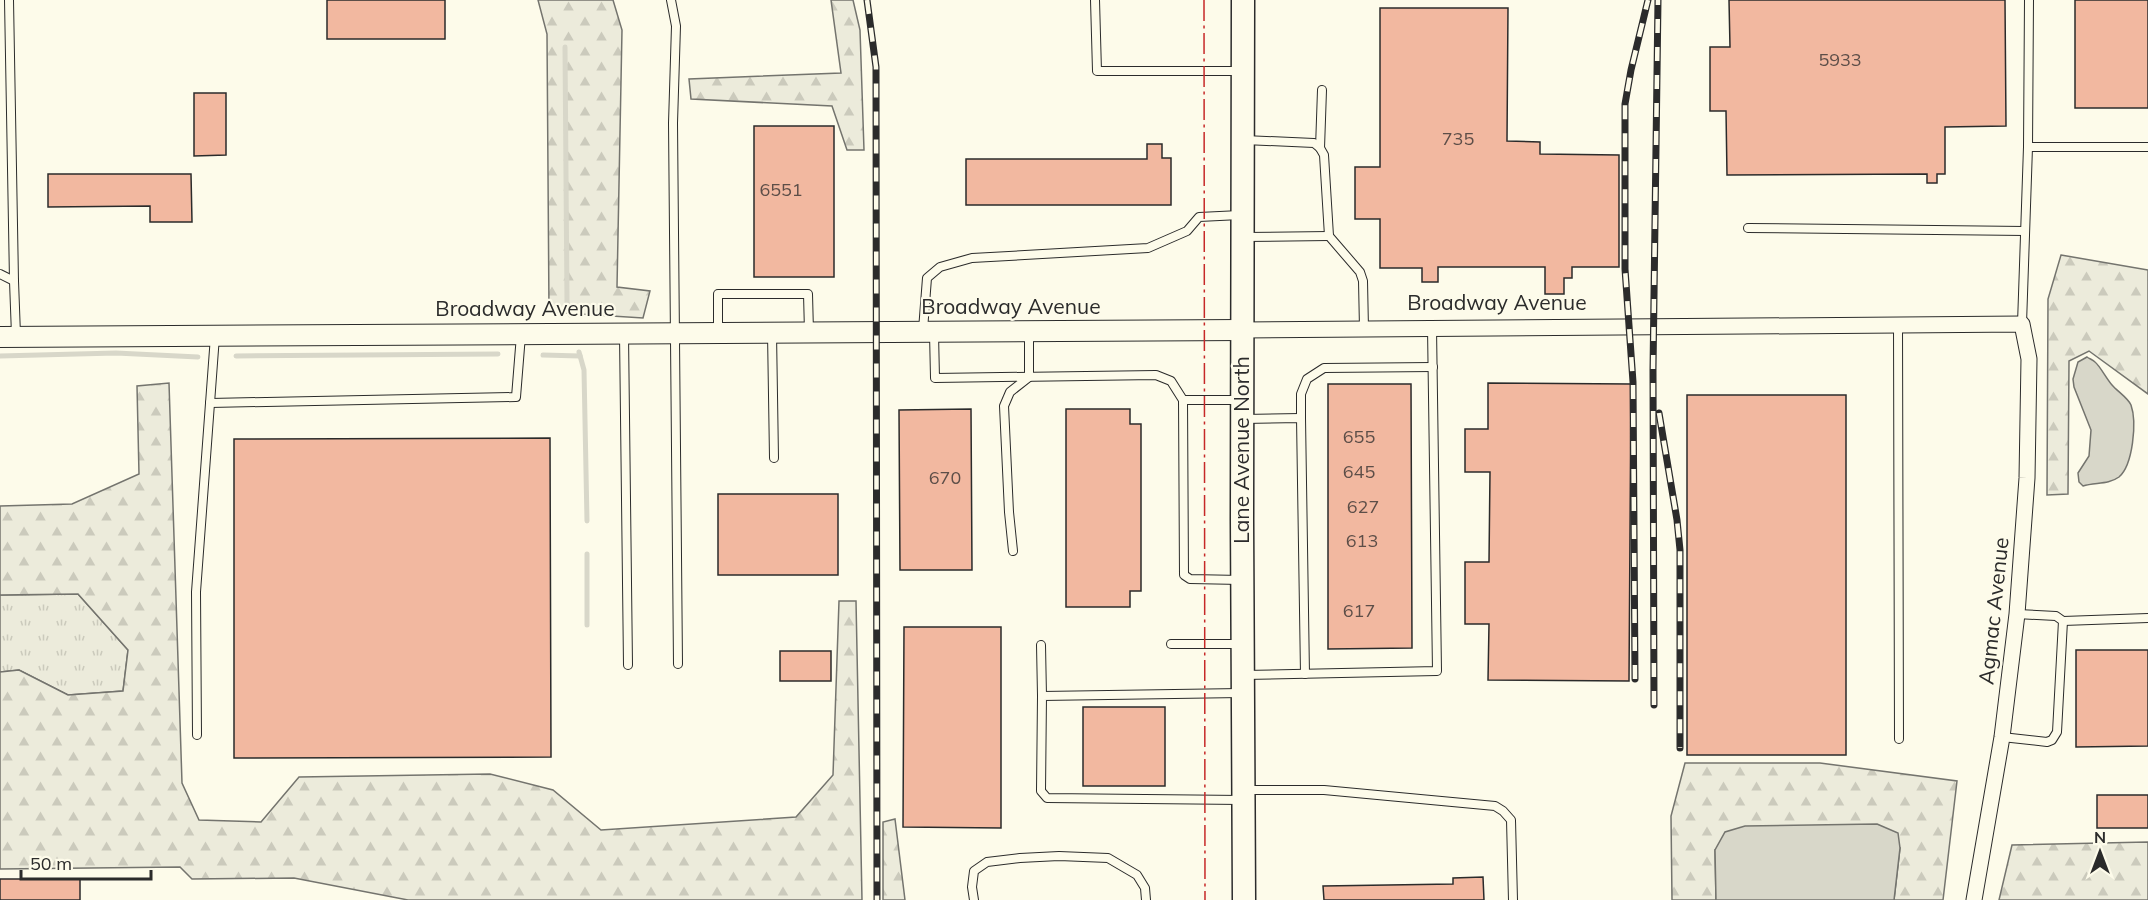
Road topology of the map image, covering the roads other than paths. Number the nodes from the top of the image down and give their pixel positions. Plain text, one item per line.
1 (9, 0) edge
2 (671, 0) edge
3 (1095, 0) edge
4 (1243, 0) edge
5 (2028, 0) edge
6 (0, 42) edge
7 (10, 42) junction
8 (1242, 71) junction
9 (1322, 90) dead end
10 (1242, 140) junction
11 (2028, 147) junction
12 (2148, 147) edge
13 (1320, 148) junction
14 (1242, 226) junction
15 (1748, 228) dead end
16 (2025, 231) junction
17 (1329, 236) junction
18 (0, 274) edge
19 (14, 280) junction
20 (1898, 324) junction
21 (2022, 324) junction
22 (1364, 328) junction
23 (1432, 328) junction
24 (1242, 330) junction
25 (928, 331) junction
26 (1029, 331) junction
27 (674, 332) junction
28 (718, 332) junction
29 (772, 332) junction
30 (809, 332) junction
31 (521, 333) junction
32 (624, 333) junction
33 (215, 335) junction
34 (8, 337) edge
35 (1433, 367) junction
36 (1029, 377) junction
37 (1183, 400) junction
38 (210, 403) junction
39 (1242, 410) junction
40 (1301, 418) junction
41 (774, 458) dead end
42 (1013, 551) dead end
43 (1242, 580) junction
44 (2018, 614) junction
45 (2148, 618) edge
46 (2063, 621) junction
47 (1171, 644) dead end
48 (1041, 645) dead end
49 (1243, 645) junction
50 (678, 664) dead end
51 (628, 665) dead end
52 (1305, 674) junction
53 (1243, 684) junction
54 (1042, 696) junction
55 (197, 735) dead end
56 (2002, 737) junction
57 (1899, 739) dead end
58 (1244, 795) junction
59 (974, 900) edge
60 (1146, 900) edge
61 (1244, 900) edge
62 (1513, 900) edge
63 (1974, 900) edge

1 - 7 lane
2 - 27 lane
3 - 8 lane
4 - 8 main road, Lane Avenue North
5 - 11 lane
6 - 7 lane
7 - 19 lane
8 - 10 main road, Lane Avenue North
9 - 13 lane
10 - 13 lane
10 - 14 main road, Lane Avenue North
11 - 12 lane
11 - 16 lane
13 - 17 lane
14 - 17 lane
14 - 24 main road, Lane Avenue North
14 - 25 lane
15 - 16 lane
16 - 21 lane
17 - 22 lane
18 - 19 lane
19 - 34 lane
20 - 21 street, Broadway Avenue
20 - 23 street, Broadway Avenue
20 - 57 lane
21 - 44 street, Agmac Avenue
22 - 23 street, Broadway Avenue
22 - 24 street, Broadway Avenue
23 - 35 lane
24 - 26 street, Broadway Avenue
24 - 39 main road, Lane Avenue North
25 - 26 street, Broadway Avenue
25 - 30 street, Broadway Avenue
25 - 36 lane
26 - 36 lane
27 - 28 street, Broadway Avenue
27 - 32 street, Broadway Avenue
27 - 50 lane
28 - 29 street, Broadway Avenue
28 - 30 lane
29 - 30 street, Broadway Avenue
29 - 41 lane
31 - 32 street, Broadway Avenue
31 - 33 street, Broadway Avenue
31 - 38 lane
32 - 51 lane
33 - 34 street, Broadway Avenue
33 - 38 lane
35 - 40 lane
35 - 52 lane
36 - 37 lane
36 - 42 lane
37 - 39 lane
37 - 43 lane
38 - 55 lane
39 - 40 lane
39 - 43 main road, Lane Avenue North
40 - 52 lane
43 - 49 main road, Lane Avenue North
44 - 46 lane
44 - 56 street, Agmac Avenue
45 - 46 lane
46 - 56 lane
47 - 49 lane
48 - 54 lane
49 - 53 main road, Lane Avenue North
52 - 53 lane
53 - 54 lane
53 - 58 main road, Lane Avenue North
54 - 58 lane
56 - 63 street, Agmac Avenue
58 - 61 main road, Lane Avenue North
58 - 62 lane
59 - 60 lane

